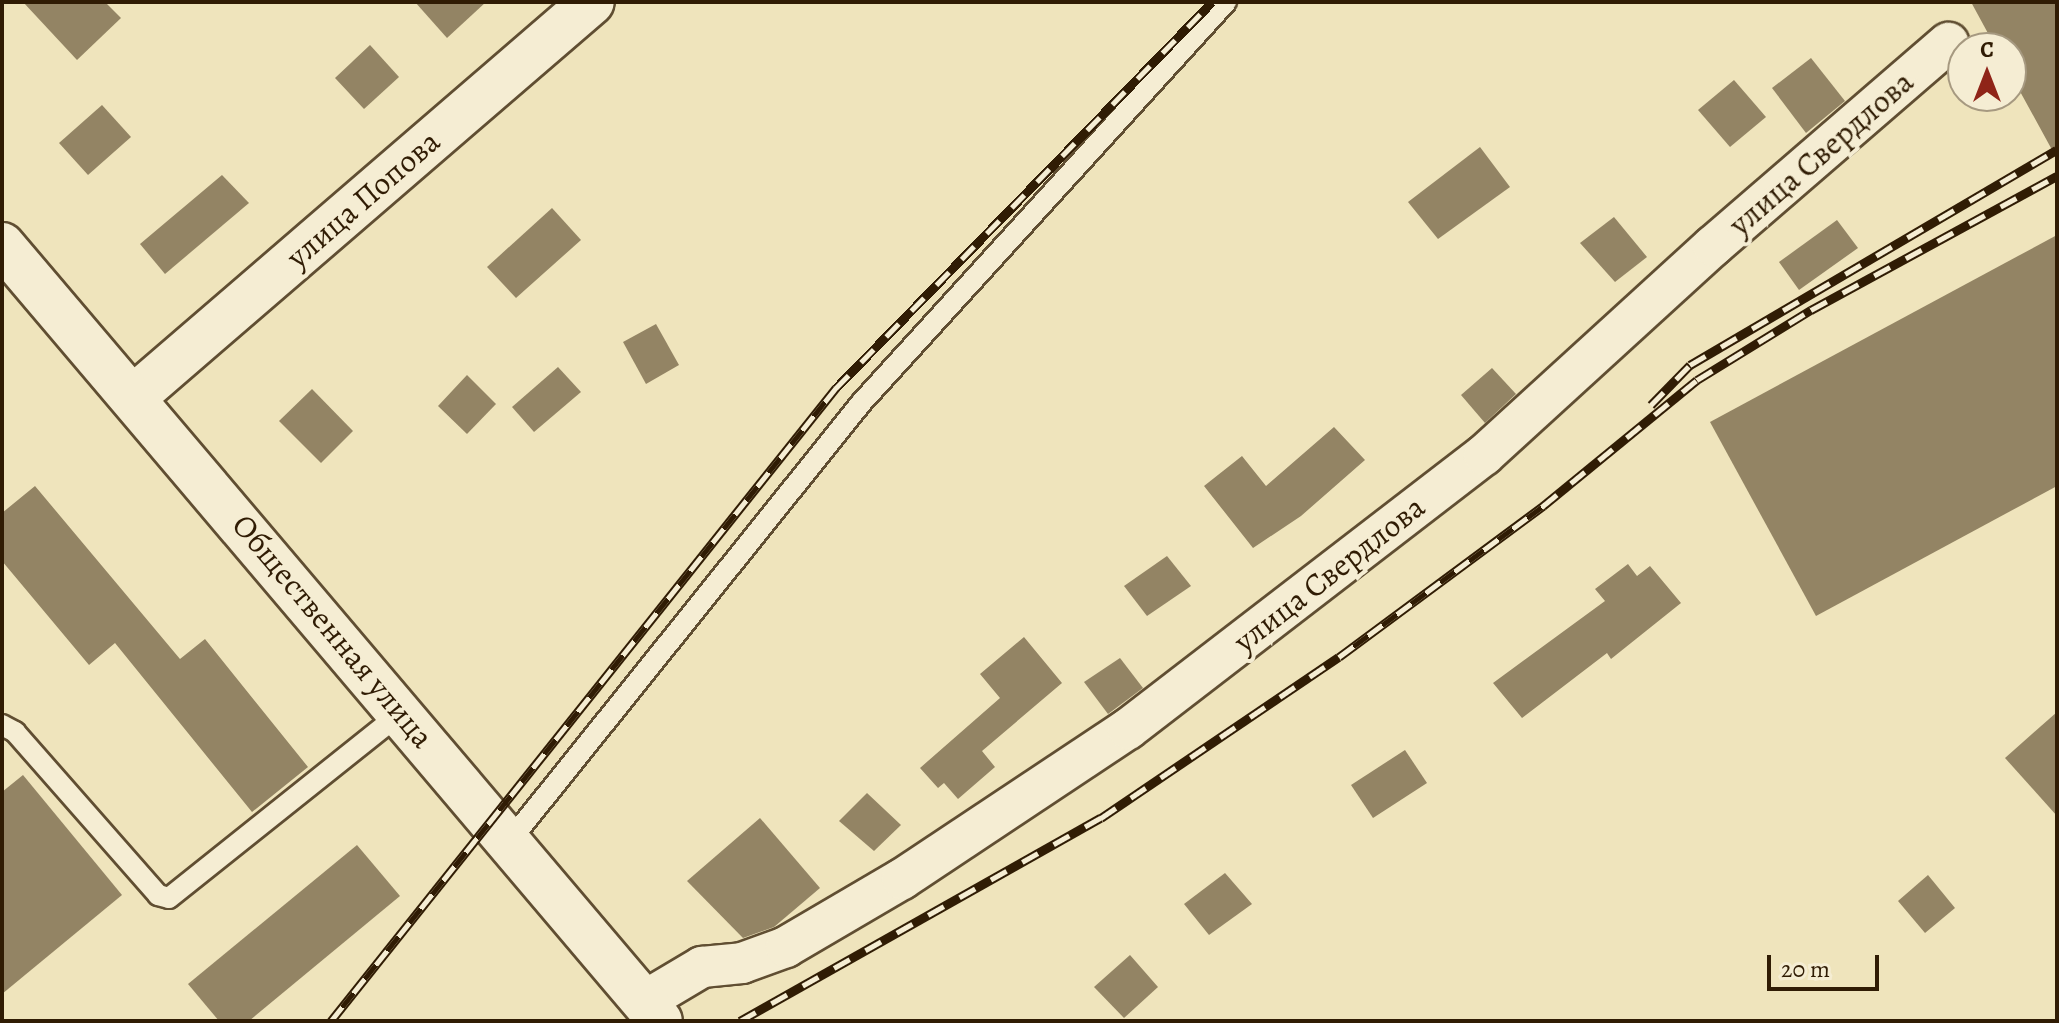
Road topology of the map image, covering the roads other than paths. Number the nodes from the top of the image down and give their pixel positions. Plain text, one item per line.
1 (592, 2) edge
2 (1226, 2) edge
3 (1947, 44) edge
4 (2, 245) edge
5 (135, 396) junction
6 (402, 712) junction
7 (2, 725) edge
8 (508, 843) junction
9 (651, 1011) edge

1 - 5 main road, улица Попова
2 - 8 lane
3 - 9 street, улица Свердлова
4 - 5 main road, Общественная улица
5 - 6 main road, Общественная улица
6 - 7 lane
6 - 8 main road, Общественная улица
8 - 9 main road, Общественная улица

